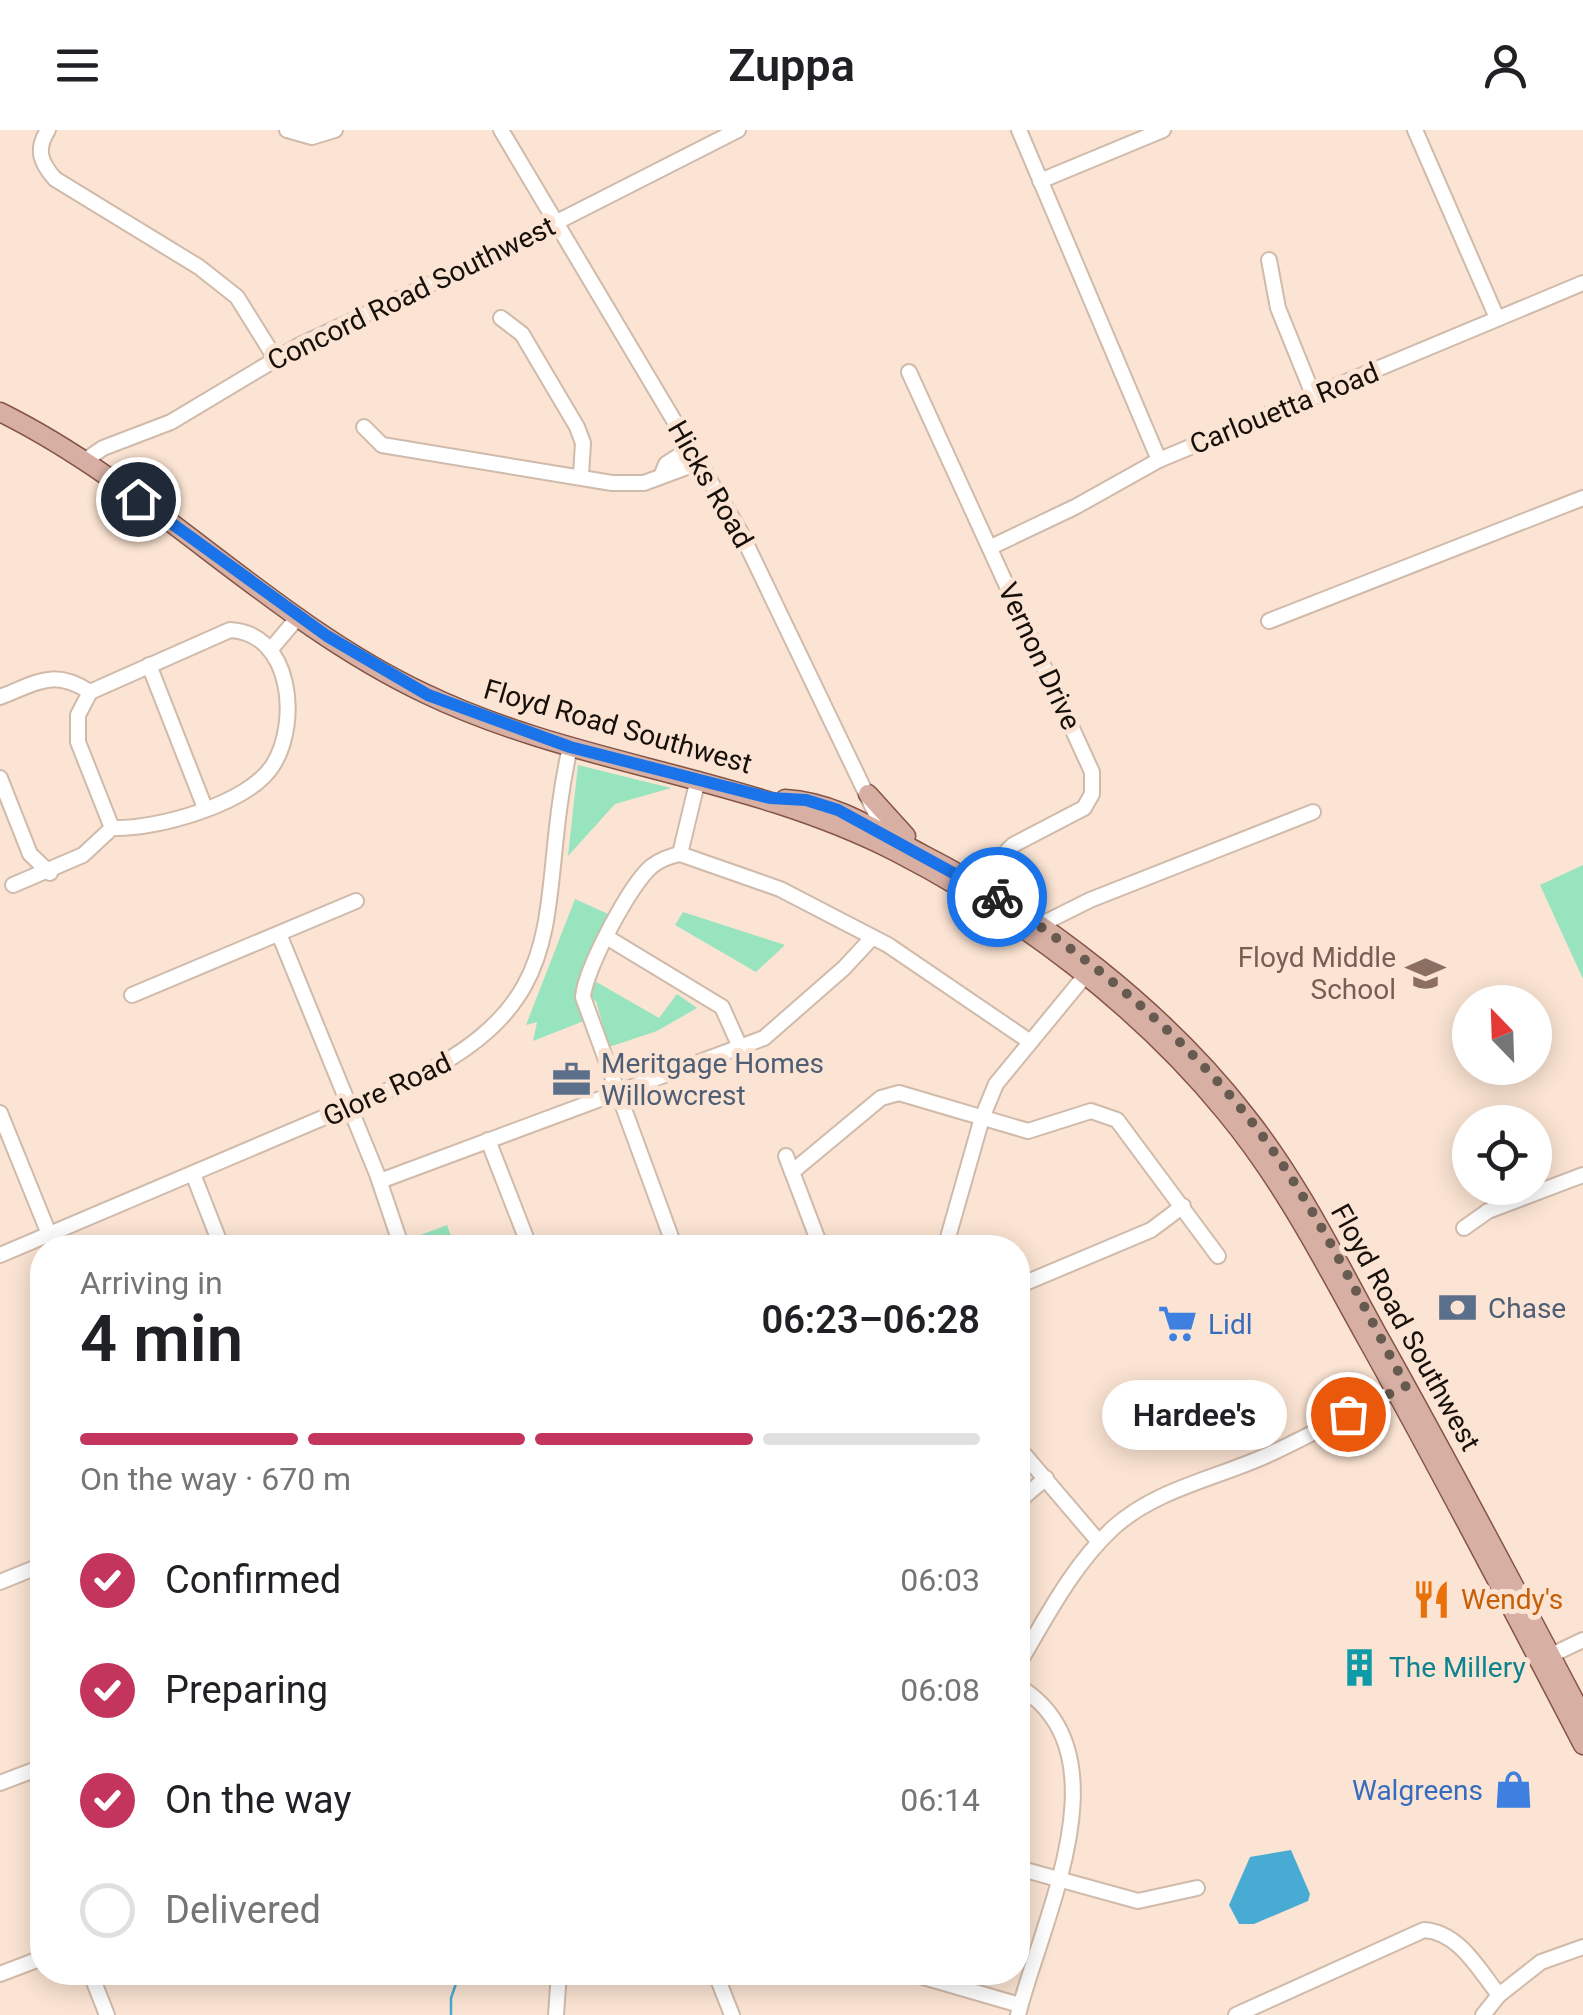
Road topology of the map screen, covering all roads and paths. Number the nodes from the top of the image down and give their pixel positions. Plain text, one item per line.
1 (48, 130) edge
2 (286, 130) edge
3 (335, 130) edge
4 (501, 130) edge
5 (738, 130) edge
6 (1018, 130) edge
7 (1163, 130) edge
8 (1416, 130) edge
9 (1040, 181) junction
10 (555, 222) junction
11 (1268, 260) dead end
12 (1583, 283) edge
13 (500, 318) dead end
14 (1497, 318) junction
15 (275, 358) junction
16 (909, 372) dead end
17 (1314, 397) junction
18 (0, 412) edge
19 (364, 426) dead end
20 (689, 450) junction
21 (87, 460) junction
22 (1159, 460) junction
23 (698, 463) junction
24 (662, 474) junction
25 (581, 475) junction
26 (1583, 498) edge
27 (991, 547) junction
28 (299, 616) junction
29 (1269, 621) dead end
30 (271, 649) junction
31 (150, 665) junction
32 (90, 692) junction
33 (0, 697) edge
34 (570, 747) junction
35 (850, 760) junction
36 (0, 778) edge
37 (698, 778) junction
38 (868, 794) junction
39 (770, 798) junction
40 (205, 808) junction
41 (838, 810) junction
42 (1313, 812) dead end
43 (112, 828) junction
44 (886, 833) junction
45 (894, 851) junction
46 (680, 854) junction
47 (937, 861) junction
48 (50, 873) junction
49 (14, 885) dead end
50 (971, 888) junction
51 (356, 901) dead end
52 (1040, 926) junction
53 (279, 934) junction
54 (608, 938) junction
55 (870, 940) junction
56 (1084, 977) junction
57 (132, 995) dead end
58 (1029, 1041) junction
59 (740, 1047) junction
60 (616, 1090) junction
61 (348, 1108) junction
62 (0, 1113) edge
63 (982, 1118) junction
64 (488, 1140) junction
65 (786, 1156) dead end
66 (792, 1172) junction
67 (193, 1174) junction
68 (1583, 1174) edge
69 (380, 1181) junction
70 (1183, 1206) junction
71 (1464, 1228) dead end
72 (49, 1234) joint
73 (217, 1235) edge
74 (398, 1235) edge
75 (525, 1235) edge
76 (670, 1235) edge
77 (816, 1235) edge
78 (949, 1235) edge
79 (30, 1242) edge
80 (0, 1255) edge
81 (1218, 1256) dead end
82 (1030, 1281) edge
83 (1401, 1388) junction
84 (1030, 1460) edge
85 (1046, 1478) junction
86 (1030, 1492) edge
87 (1099, 1542) junction
88 (30, 1570) edge
89 (0, 1582) edge
90 (1583, 1640) edge
91 (1030, 1645) edge
92 (1545, 1658) junction
93 (1030, 1696) edge
94 (1583, 1717) edge
95 (1583, 1745) edge
96 (30, 1772) edge
97 (0, 1783) edge
98 (1030, 1872) edge
99 (1058, 1880) junction
100 (1197, 1888) dead end
101 (1583, 1946) edge
102 (30, 1963) edge
103 (1030, 1973) edge
104 (0, 1974) edge
105 (95, 1985) edge
106 (557, 1985) edge
107 (719, 1985) edge
108 (945, 1985) edge
109 (1026, 1985) edge
110 (1499, 1995) junction
111 (1019, 2010) edge
112 (107, 2015) edge
113 (556, 2015) edge
114 (732, 2015) edge
115 (1236, 2015) edge
116 (1483, 2015) edge

1 - 15 street
2 - 3 street
4 - 10 street, Hicks Road
5 - 10 street, Concord Road Southwest
6 - 9 street
7 - 9 street
8 - 14 street
9 - 22 street
10 - 15 street, Concord Road Southwest
10 - 20 street, Hicks Road
11 - 17 street
12 - 14 street, Carlouetta Road
13 - 25 street
14 - 17 street, Carlouetta Road
15 - 21 street, Concord Road Southwest
16 - 27 street, Vernon Drive
17 - 22 street, Carlouetta Road
18 - 21 main road, Floyd Road Southwest
19 - 25 street
20 - 23 street, Hicks Road
20 - 24 street
21 - 28 main road, Floyd Road Southwest
22 - 27 street, Carlouetta Road
23 - 24 street
23 - 35 street, Hicks Road
24 - 25 street
26 - 29 street
27 - 50 street, Vernon Drive
28 - 30 street
28 - 34 main road, Floyd Road Southwest
30 - 31 street
30 - 40 street
31 - 32 street
31 - 40 street
32 - 33 street
32 - 43 street
34 - 37 main road, Floyd Road Southwest
34 - 61 street, Glore Road
35 - 38 street, Hicks Road
35 - 41 street
36 - 48 street
37 - 39 main road, Floyd Road Southwest
37 - 46 street
38 - 44 street, Hicks Road
38 - 47 main road
39 - 41 main road, Floyd Road Southwest
39 - 45 main road, Floyd Road Southwest
40 - 43 street
41 - 44 main road, Floyd Road Southwest
42 - 52 street
43 - 48 street
44 - 45 street, Hicks Road
44 - 47 main road, Floyd Road Southwest
45 - 50 main road, Floyd Road Southwest
46 - 54 street
46 - 55 street
47 - 50 main road, Floyd Road Southwest
48 - 49 street
50 - 52 main road, Floyd Road Southwest
50 - 56 main road, Floyd Road Southwest
51 - 53 street
52 - 83 main road, Floyd Road Southwest
53 - 57 street
53 - 61 street
54 - 59 street
54 - 60 street
55 - 58 street
55 - 59 street
56 - 58 street
56 - 83 main road, Floyd Road Southwest
58 - 63 street
59 - 60 street
60 - 64 street
60 - 76 street
61 - 67 street, Glore Road
61 - 69 street
62 - 72 street
63 - 66 street
63 - 70 street
63 - 78 street
64 - 69 street
64 - 75 street
65 - 66 street
66 - 77 street
67 - 72 street, Glore Road
67 - 73 street
68 - 71 street
69 - 74 street
70 - 81 street
70 - 82 street
79 - 80 street, Glore Road
83 - 87 street
83 - 92 main road, Floyd Road Southwest
84 - 85 street
85 - 86 street
85 - 87 street
87 - 91 street
88 - 89 street
90 - 92 street
92 - 94 main road, Floyd Road Southwest
92 - 95 main road, Floyd Road Southwest
93 - 99 street
96 - 97 street
98 - 99 street
99 - 100 street
99 - 103 street
101 - 110 street
102 - 104 street
105 - 112 street
106 - 113 street
107 - 114 street
108 - 111 street
109 - 111 street
110 - 115 street
110 - 116 street

